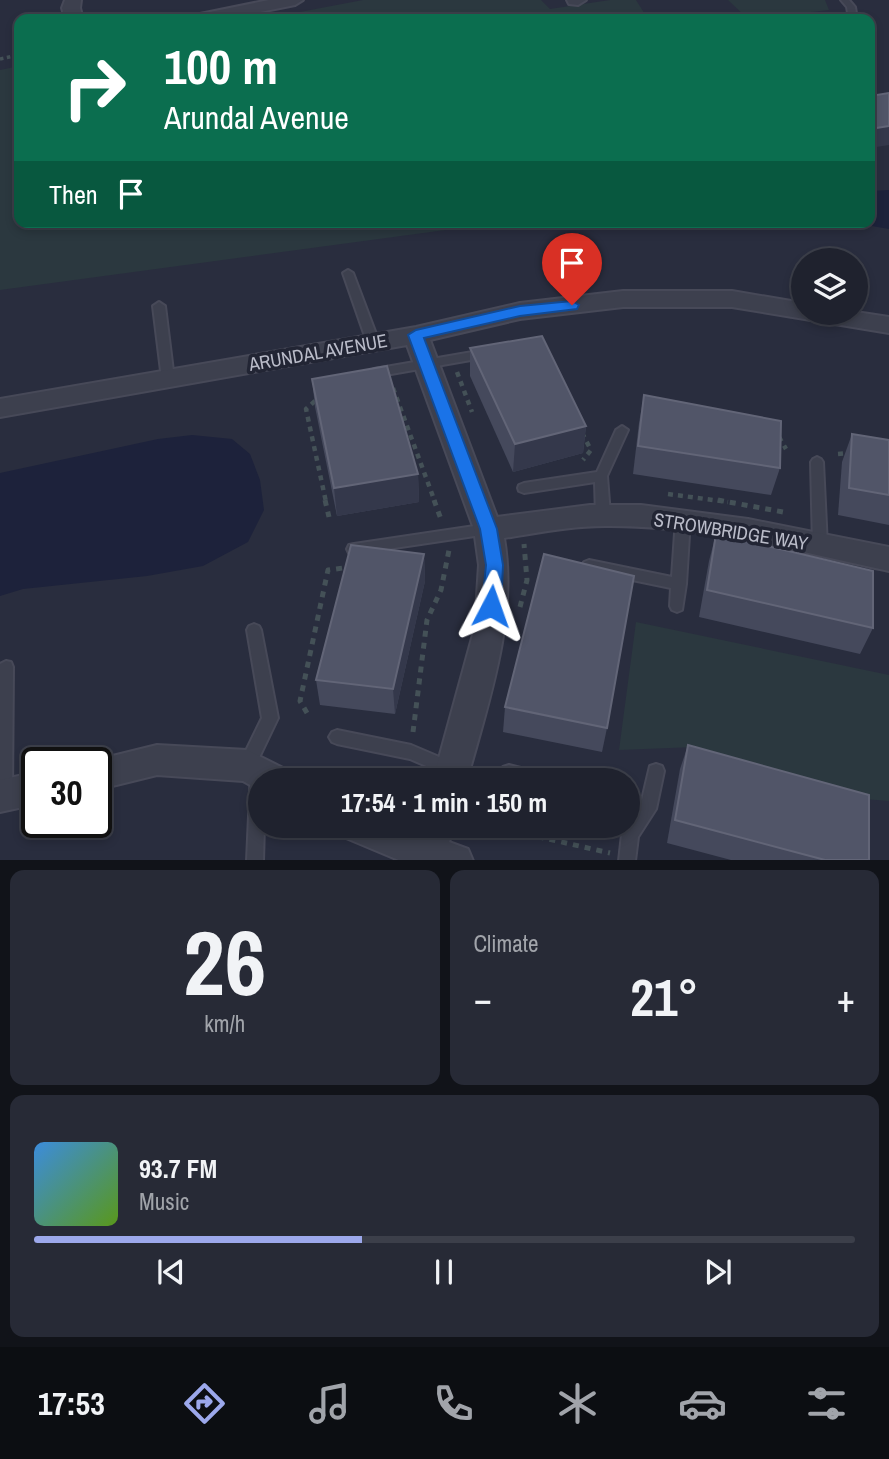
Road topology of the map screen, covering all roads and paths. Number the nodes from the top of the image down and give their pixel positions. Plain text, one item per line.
1 (295, 0) edge
2 (225, 14) edge
3 (348, 273) dead end
4 (159, 306) dead end
5 (791, 309) edge
6 (868, 322) edge
7 (889, 325) edge
8 (416, 335) junction
9 (373, 342) junction
10 (495, 352) edge
11 (439, 364) junction
12 (363, 375) edge
13 (167, 379) junction
14 (393, 388) edge
15 (315, 401) edge
16 (0, 408) edge
17 (477, 425) dead end
18 (580, 428) edge
19 (622, 430) dead end
20 (766, 435) edge
21 (786, 449) dead end
22 (855, 453) edge
23 (838, 454) dead end
24 (583, 460) dead end
25 (817, 462) dead end
26 (601, 476) junction
27 (524, 488) dead end
28 (603, 515) junction
29 (329, 517) dead end
30 (682, 520) junction
31 (488, 529) junction
32 (447, 537) junction
33 (537, 542) dead end
34 (820, 546) junction
35 (354, 549) edge
36 (889, 559) edge
37 (574, 563) edge
38 (343, 568) edge
39 (679, 584) junction
40 (677, 606) dead end
41 (518, 615) dead end
42 (254, 630) dead end
43 (6, 667) dead end
44 (307, 713) dead end
45 (413, 732) dead end
46 (337, 737) dead end
47 (260, 768) edge
48 (439, 768) edge
49 (453, 768) edge
50 (112, 770) edge
51 (656, 771) dead end
52 (248, 772) edge
53 (14, 793) edge
54 (640, 807) edge
55 (648, 809) junction
56 (255, 838) edge
57 (405, 838) edge
58 (540, 838) edge
59 (440, 847) edge
60 (627, 859) edge
61 (254, 860) edge

1 - 2 street
3 - 9 lane
4 - 13 lane
5 - 8 street, ARUNDAL AVENUE
6 - 7 street
8 - 9 street, ARUNDAL AVENUE
8 - 11 street
9 - 13 street, ARUNDAL AVENUE
10 - 11 lane
11 - 12 lane
11 - 17 path
11 - 31 street
13 - 16 street, ARUNDAL AVENUE
14 - 32 path
15 - 29 path
18 - 24 path
19 - 26 lane
20 - 21 path
22 - 23 path
25 - 34 lane
26 - 27 lane
26 - 28 lane
28 - 30 street, STROWBRIDGE WAY
28 - 31 street, STROWBRIDGE WAY
30 - 34 street, STROWBRIDGE WAY
30 - 39 lane
31 - 32 lane
31 - 49 street
32 - 35 lane
32 - 45 path
33 - 41 path
34 - 36 street, STROWBRIDGE WAY
37 - 39 lane
38 - 44 path
39 - 40 lane
42 - 47 lane
43 - 53 lane
46 - 48 lane
50 - 52 street
51 - 55 lane
54 - 55 lane
55 - 60 lane
56 - 61 lane
57 - 59 street
58 - 60 path

